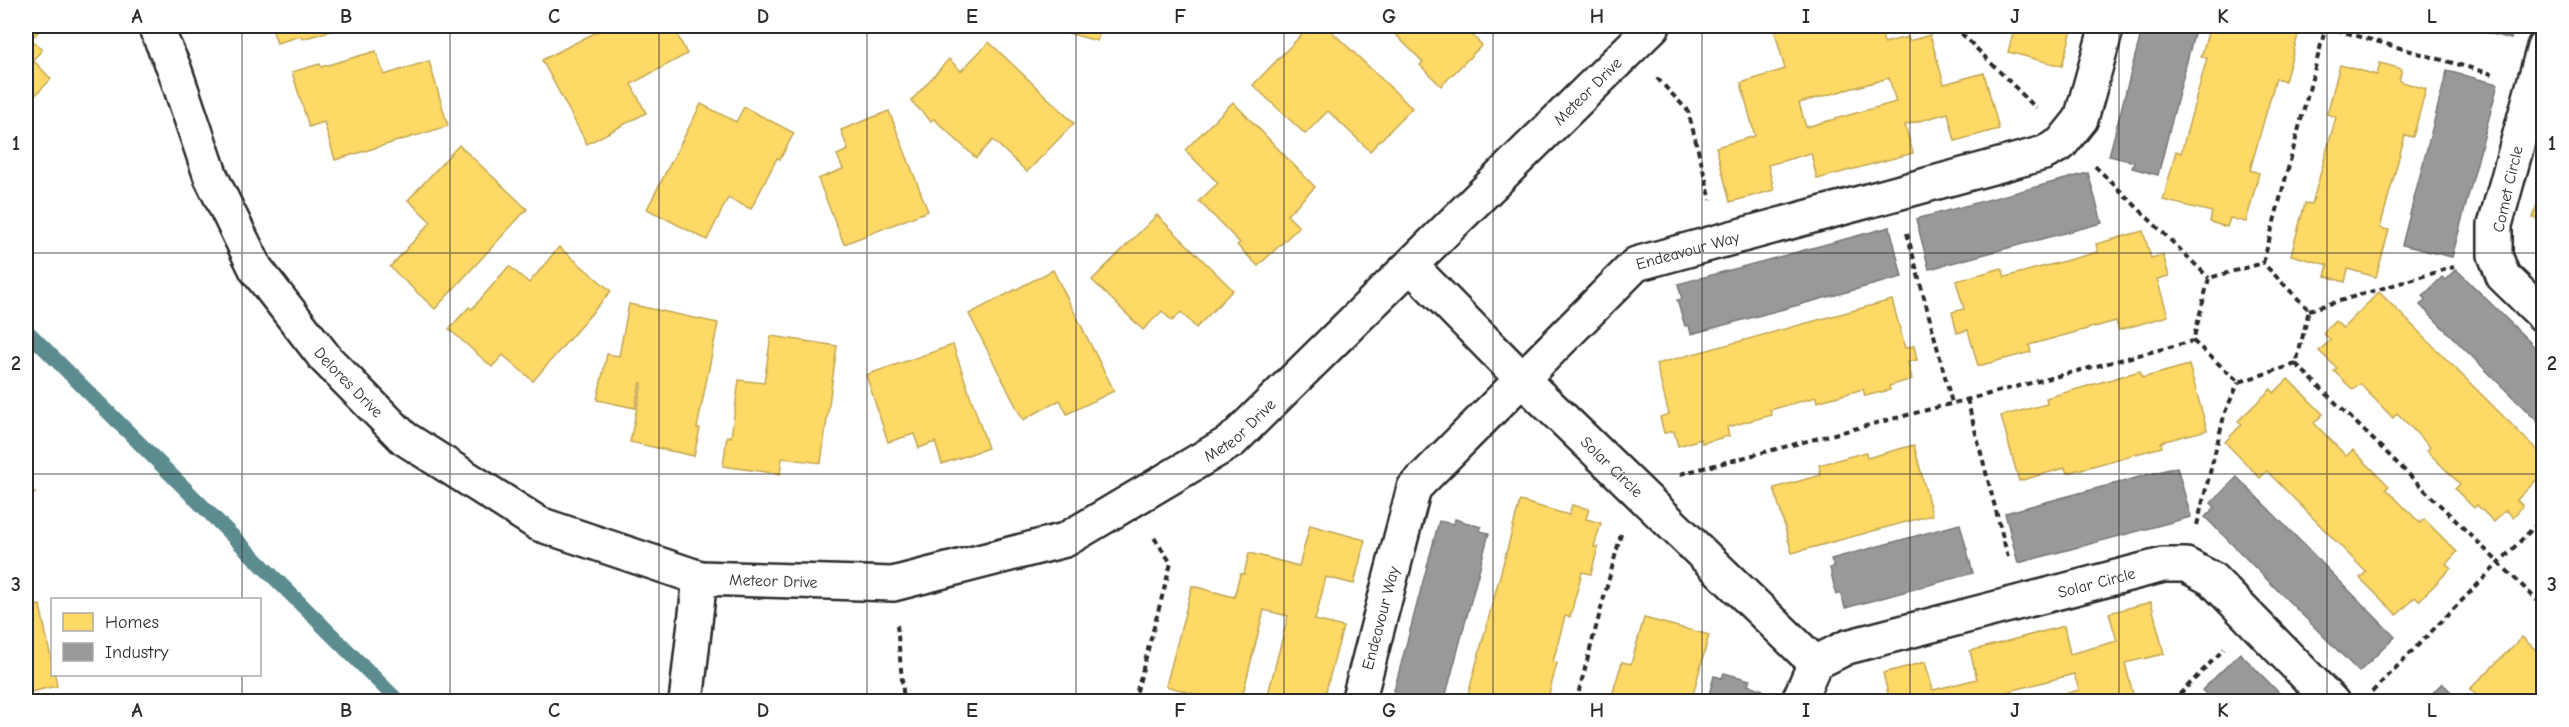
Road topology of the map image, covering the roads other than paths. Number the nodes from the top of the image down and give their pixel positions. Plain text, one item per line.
1 (155, 26) edge
2 (1653, 26) edge
3 (2107, 26) edge
4 (2544, 47) edge
5 (1411, 266) junction
6 (2544, 316) edge
7 (1523, 380) junction
8 (700, 578) junction
9 (1815, 663) junction
10 (686, 702) edge
11 (1358, 702) edge
12 (1798, 702) edge
13 (2332, 702) edge

1 - 8 street, Delores Drive
2 - 5 street, Meteor Drive
3 - 7 street, Endeavour Way
4 - 6 street, Comet Circle
5 - 7 street, Solar Circle
5 - 8 street, Meteor Drive
7 - 9 street, Solar Circle
7 - 11 street, Endeavour Way
8 - 10 street
9 - 12 street
9 - 13 street, Solar Circle

